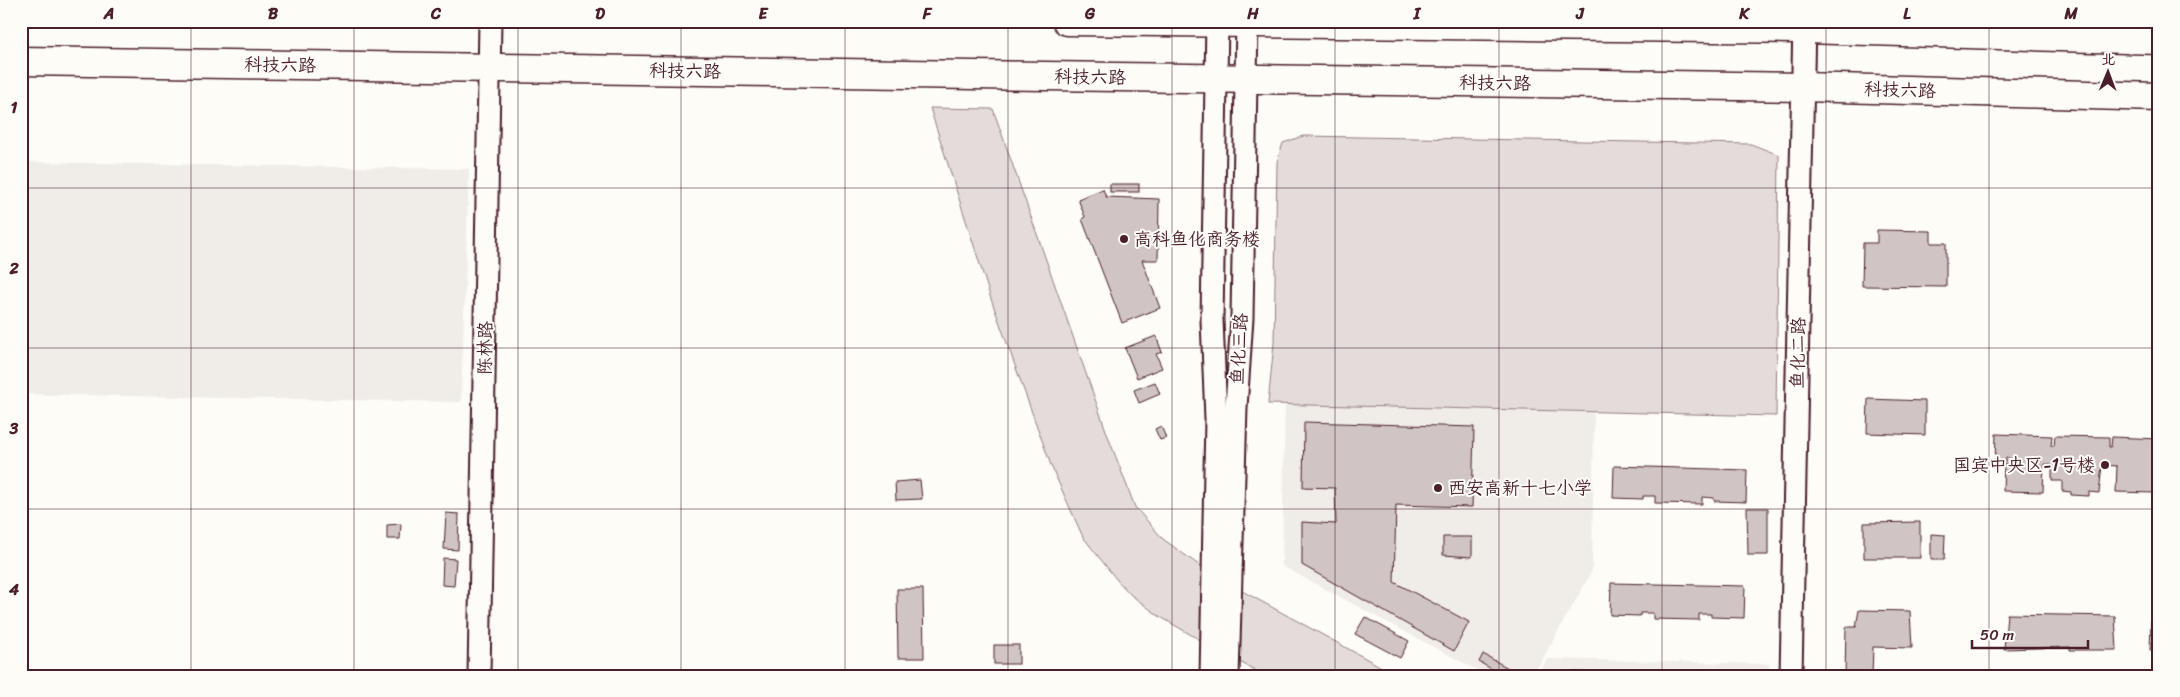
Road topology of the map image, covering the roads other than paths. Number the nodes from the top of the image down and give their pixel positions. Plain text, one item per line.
1 (490, 21) edge
2 (1067, 21) edge
3 (1217, 22) edge
4 (1247, 23) edge
5 (1804, 25) edge
6 (2159, 40) edge
7 (21, 61) edge
8 (489, 69) junction
9 (1218, 79) junction
10 (1247, 79) junction
11 (1803, 87) junction
12 (2159, 97) edge
13 (479, 676) edge
14 (1211, 676) edge
15 (1228, 676) edge
16 (1791, 676) edge

1 - 8 street, 陈林路
2 - 3 main road
3 - 4 main road
3 - 9 street, 鱼化三路
4 - 5 main road
4 - 10 street, 鱼化三路
5 - 6 main road
5 - 11 street, 鱼化二路
7 - 8 main road, 科技六路
8 - 9 main road, 科技六路
8 - 13 street, 陈林路
9 - 10 main road, 科技六路
9 - 14 street, 鱼化三路
10 - 11 main road, 科技六路
10 - 15 street, 鱼化三路
11 - 12 main road, 科技六路
11 - 16 street, 鱼化二路

